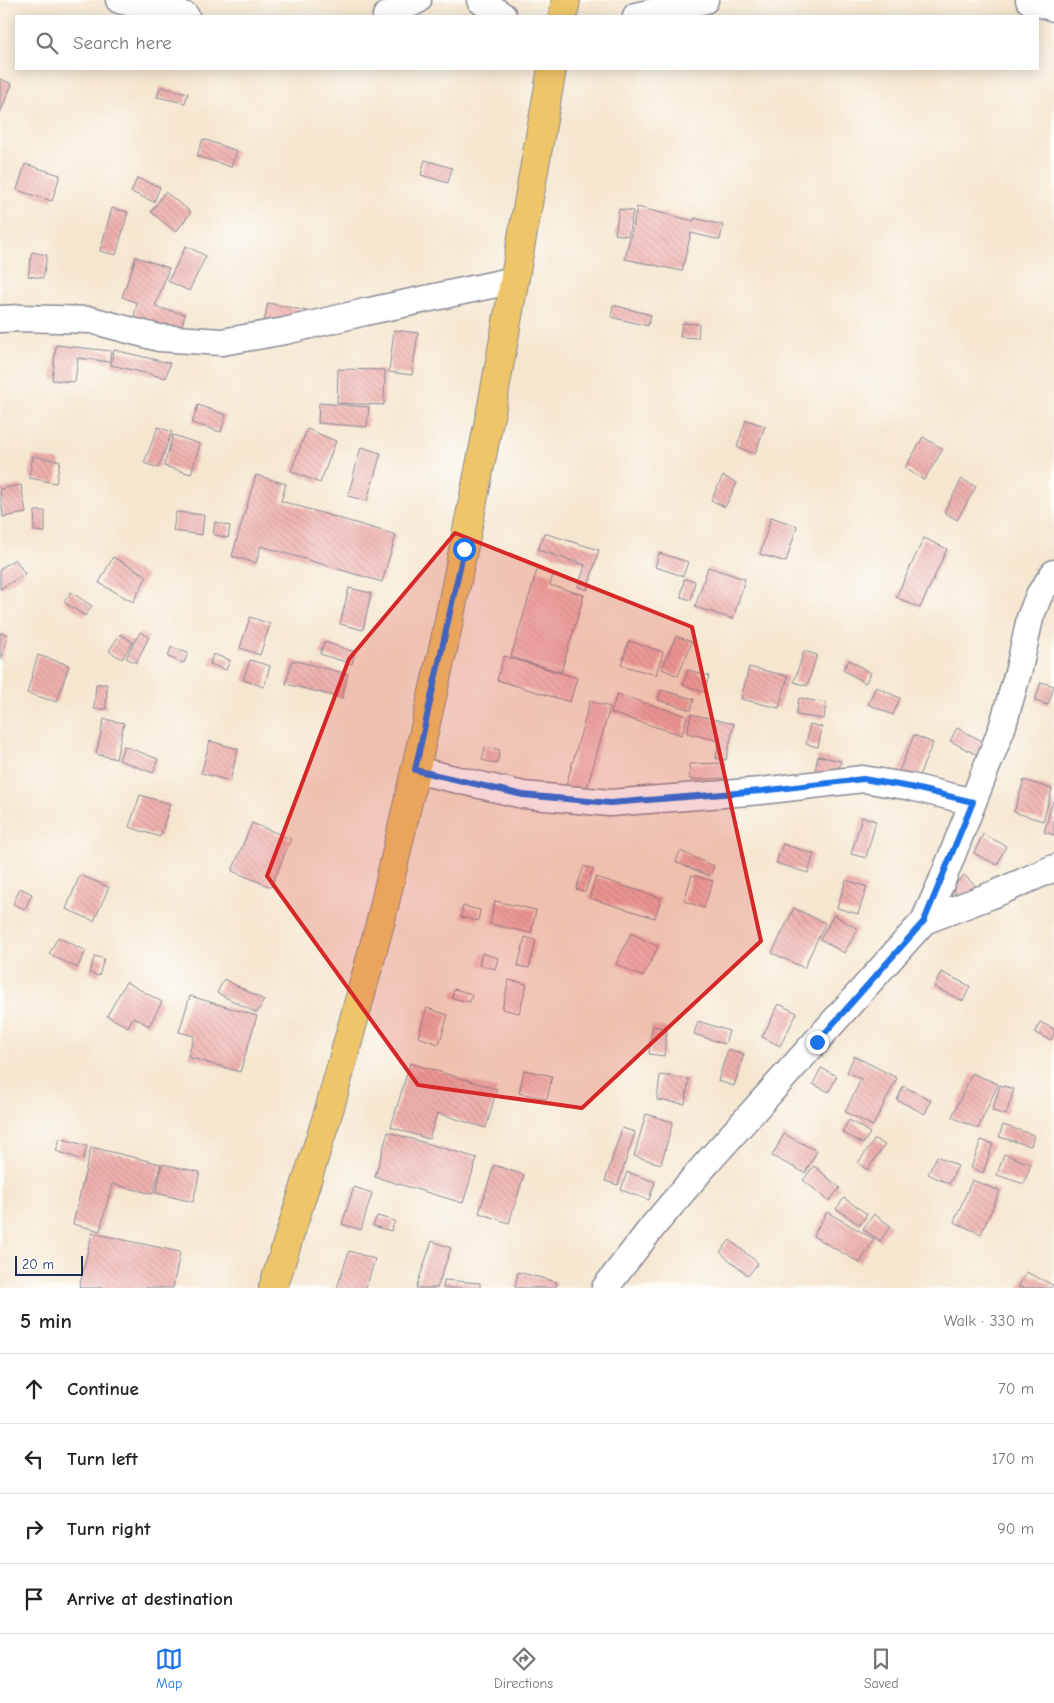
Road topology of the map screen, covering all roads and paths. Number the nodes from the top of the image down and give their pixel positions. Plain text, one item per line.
1 (119, 0) edge
2 (418, 0) edge
3 (480, 0) edge
4 (566, 0) edge
5 (634, 0) edge
6 (705, 0) edge
7 (1028, 0) edge
8 (1054, 8) edge
9 (182, 15) edge
10 (388, 15) edge
11 (502, 15) edge
12 (563, 15) edge
13 (627, 15) edge
14 (640, 15) edge
15 (552, 70) edge
16 (515, 280) junction
17 (0, 319) edge
18 (1054, 573) edge
19 (415, 770) junction
20 (973, 802) junction
21 (1054, 868) edge
22 (924, 921) junction
23 (273, 1288) edge
24 (605, 1288) edge

1 - 9 street
2 - 10 street
3 - 11 street
4 - 12 main road
5 - 13 street
6 - 14 street
7 - 8 street
15 - 16 main road
16 - 17 street
16 - 19 main road
18 - 20 street
19 - 20 street
19 - 23 main road
20 - 22 street
21 - 22 street
22 - 24 street

